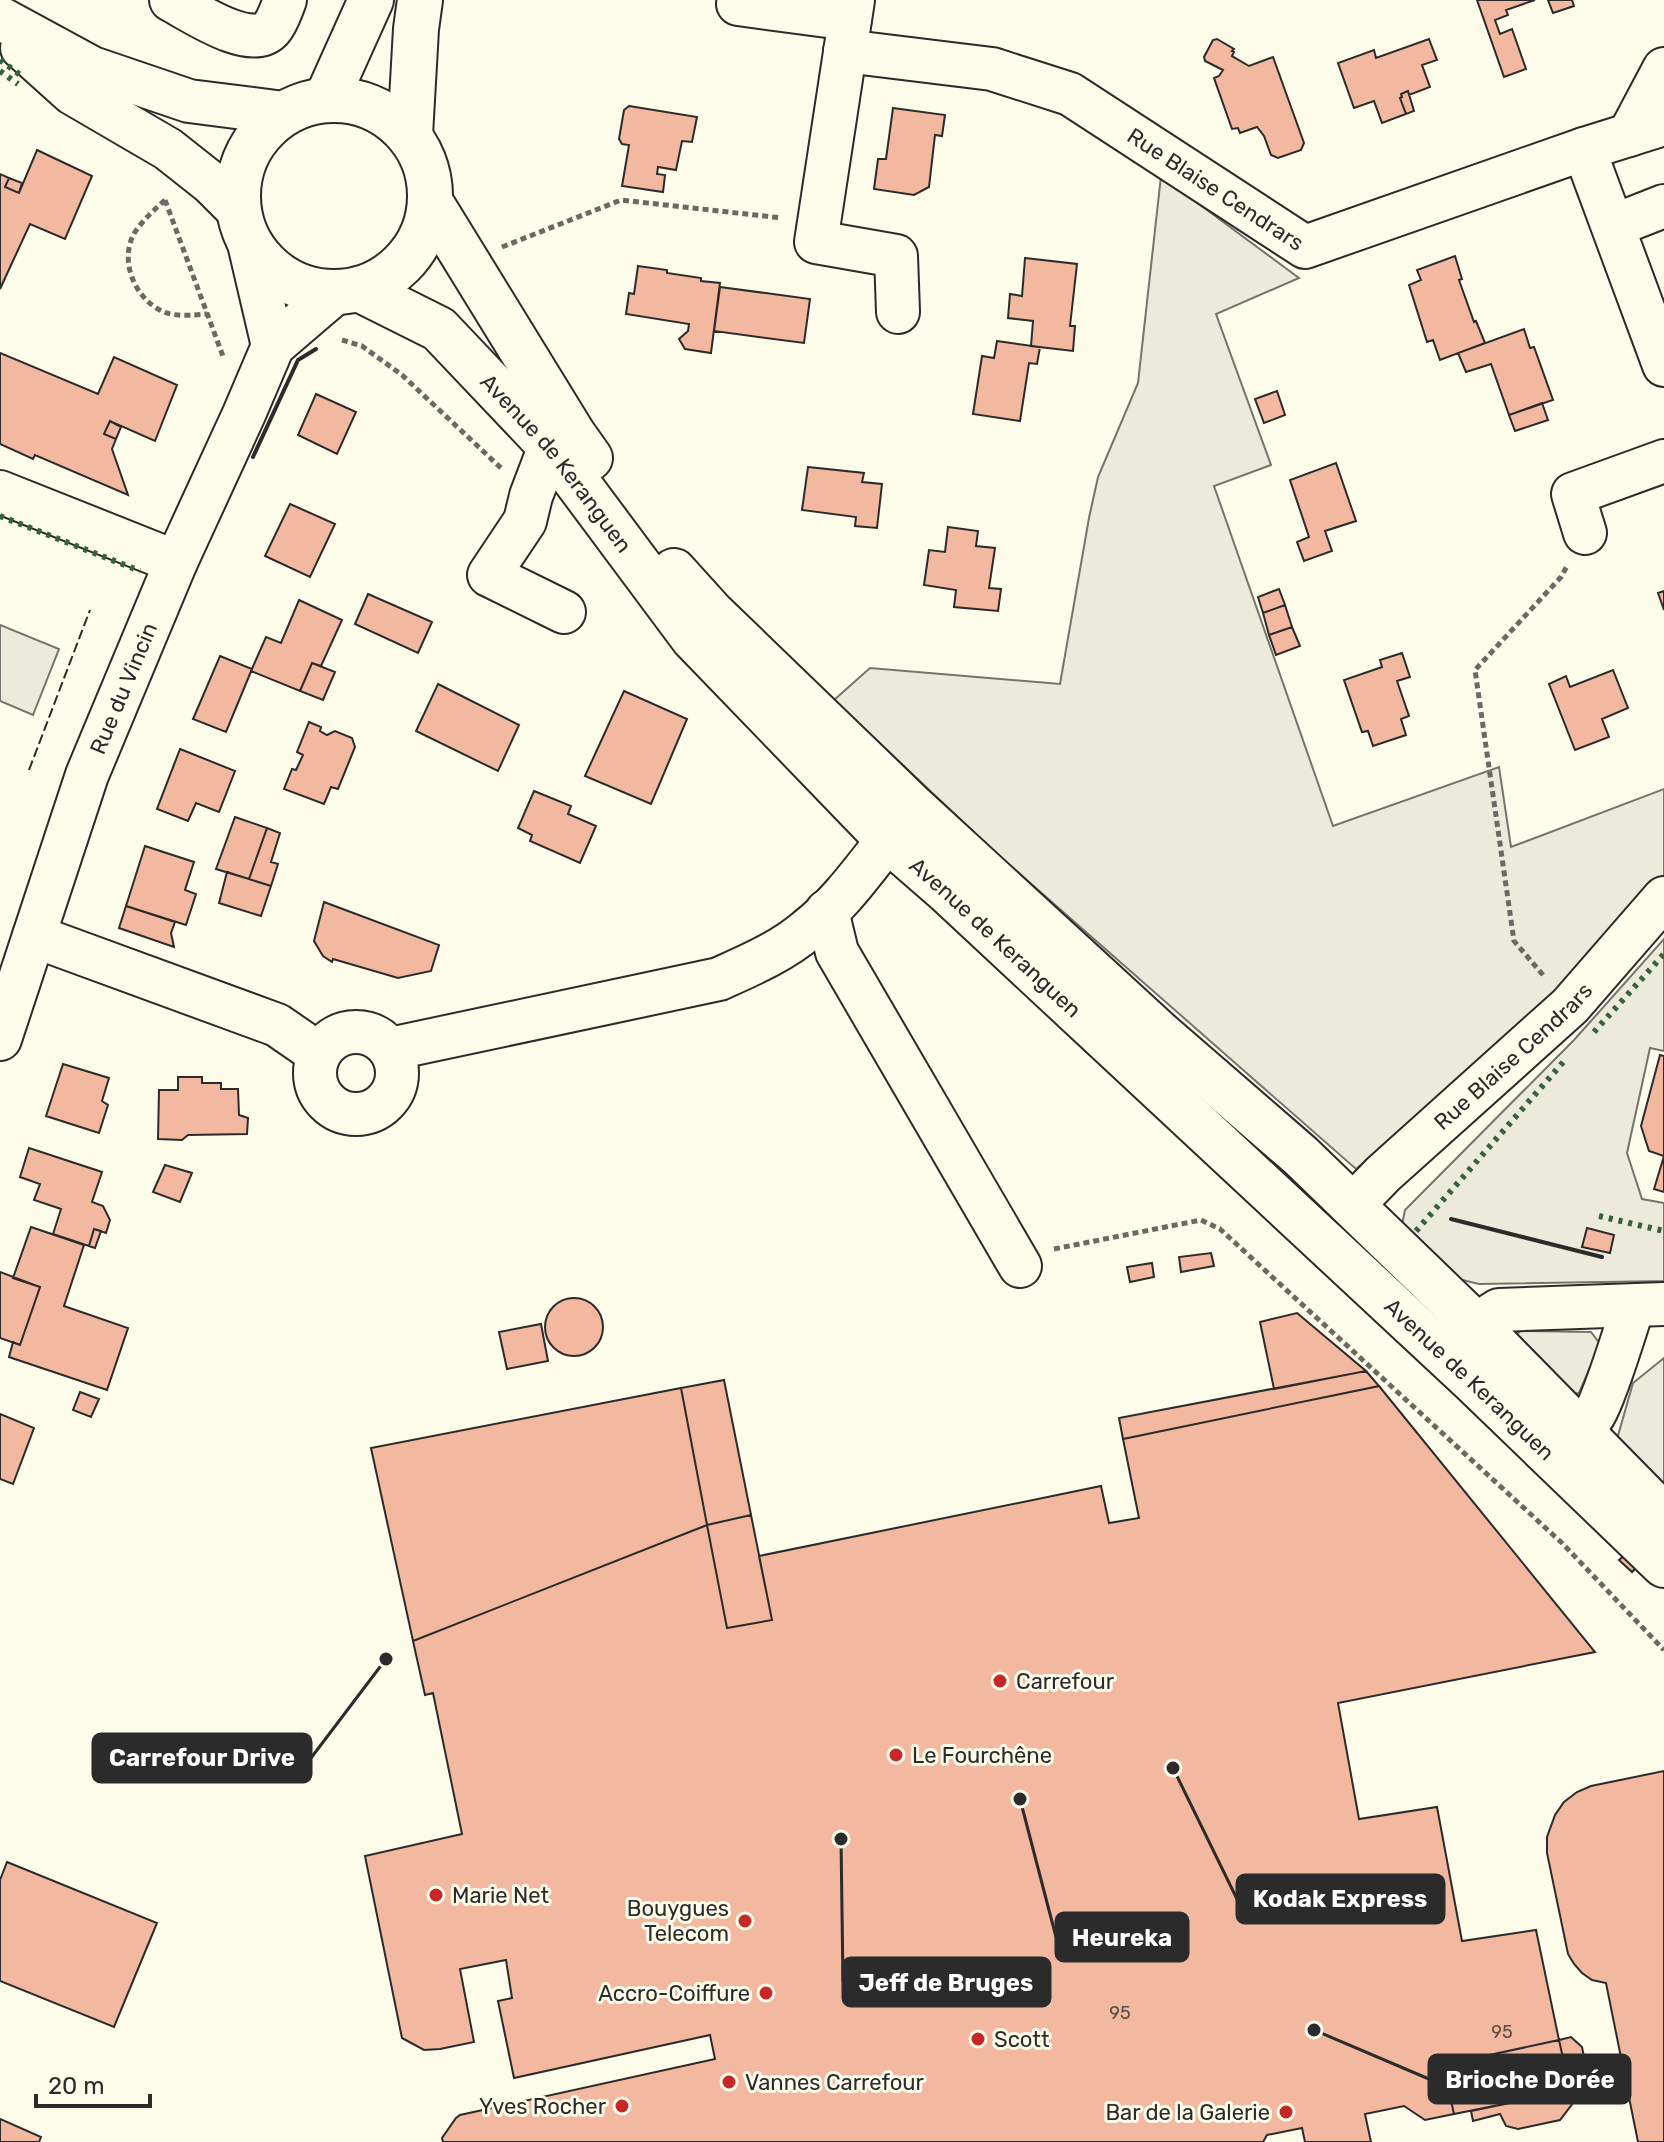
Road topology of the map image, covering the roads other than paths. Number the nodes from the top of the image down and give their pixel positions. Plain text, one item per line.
1 (171, 0) edge
2 (285, 0) edge
3 (371, 0) edge
4 (420, 0) edge
5 (739, 0) edge
6 (0, 18) edge
7 (849, 23) edge
8 (0, 28) edge
9 (1664, 69) edge
10 (326, 100) junction
11 (284, 113) junction
12 (1647, 129) edge
13 (410, 135) junction
14 (1584, 149) junction
15 (431, 203) junction
16 (1664, 206) edge
17 (244, 225) junction
18 (1613, 226) junction
19 (347, 291) junction
20 (898, 312) dead end
21 (273, 346) junction
22 (1664, 365) edge
23 (550, 446) junction
24 (1664, 461) edge
25 (0, 492) edge
26 (1585, 533) road end
27 (176, 562) junction
28 (564, 612) dead end
29 (901, 823) junction
30 (1664, 898) edge
31 (827, 911) junction
32 (34, 936) junction
33 (0, 1039) edge
34 (390, 1049) junction
35 (319, 1054) junction
36 (1352, 1206) junction
37 (1018, 1261) road end
38 (1649, 1305) edge
39 (1478, 1327) junction
40 (1472, 1380) junction
41 (1507, 1413) junction
42 (1577, 1429) junction
43 (1664, 1516) edge
44 (1664, 1565) edge

1 - 2 street
3 - 10 main road
4 - 13 main road
5 - 7 street, Rue Blaise Cendrars
6 - 11 street
7 - 14 street, Rue Blaise Cendrars
7 - 20 street
8 - 17 street
9 - 12 street, Rue Blaise Cendrars
10 - 11 main road
10 - 13 main road
11 - 17 main road
12 - 14 street, Rue Blaise Cendrars
13 - 15 main road
14 - 18 street
15 - 19 main road
15 - 29 main road, Avenue de Keranguen
16 - 18 street
17 - 19 main road
17 - 21 street
18 - 22 street
19 - 21 street, Rue du Vincin
19 - 23 main road, Avenue de Keranguen
21 - 27 street, Rue du Vincin
23 - 28 street
23 - 29 main road, Avenue de Keranguen
24 - 26 street
25 - 27 street
27 - 32 street, Rue du Vincin
29 - 31 street
29 - 36 main road, Avenue de Keranguen
29 - 40 main road, Avenue de Keranguen
30 - 36 street, Rue Blaise Cendrars
31 - 34 street
31 - 37 street
32 - 33 street, Rue du Vincin
32 - 35 street
34 - 35 street
34 - 35 street
36 - 39 main road, Avenue de Keranguen
38 - 39 street
38 - 42 street
39 - 40 street
39 - 42 main road, Avenue de Keranguen
40 - 41 main road, Avenue de Keranguen
41 - 42 street
41 - 44 main road, Avenue de Keranguen
42 - 43 main road, Avenue de Keranguen

